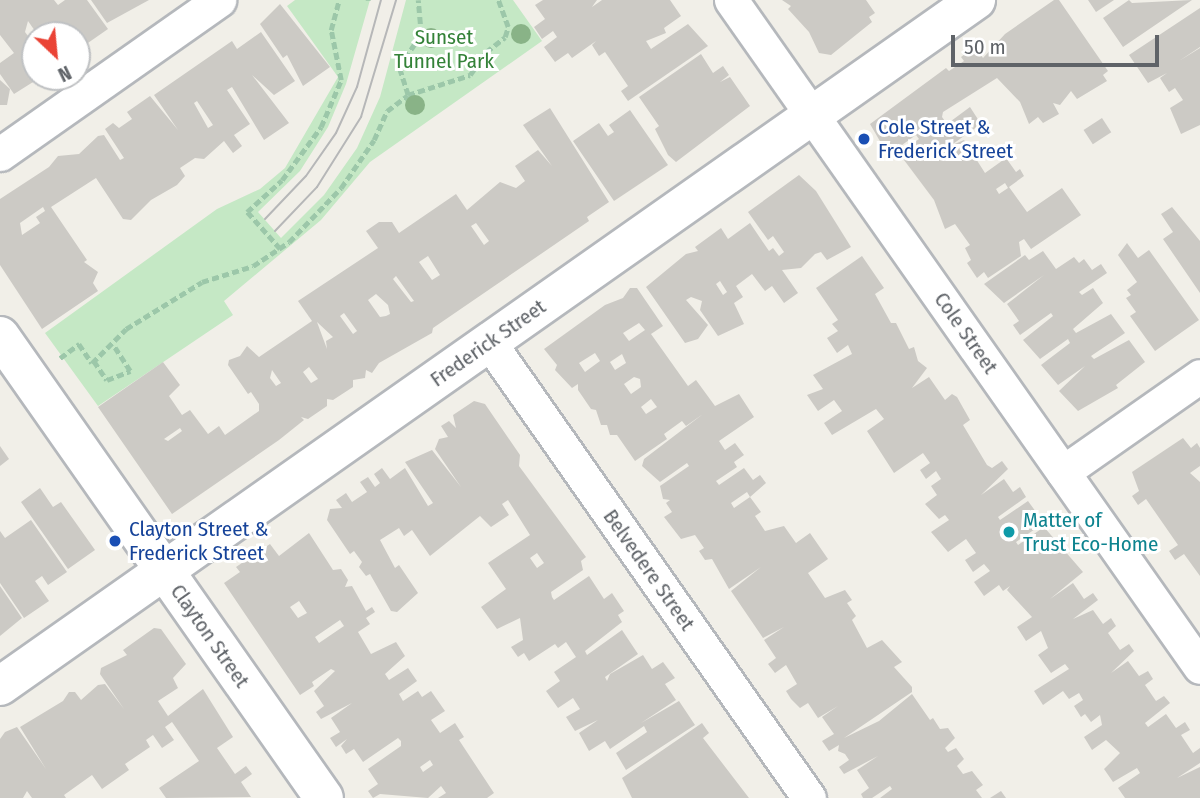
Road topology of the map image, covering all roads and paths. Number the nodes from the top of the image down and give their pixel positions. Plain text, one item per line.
1 (219, 0) edge
2 (340, 0) edge
3 (418, 0) edge
4 (498, 0) edge
5 (731, 0) edge
6 (976, 0) edge
7 (408, 95) junction
8 (812, 115) junction
9 (0, 154) edge
10 (280, 249) junction
11 (0, 336) edge
12 (489, 342) junction
13 (113, 345) junction
14 (60, 358) dead end
15 (94, 361) junction
16 (1200, 376) edge
17 (1063, 472) junction
18 (164, 570) junction
19 (1200, 667) edge
20 (0, 686) edge
21 (324, 798) edge
22 (809, 798) edge

1 - 9 street
2 - 10 path
3 - 7 path
4 - 7 path
5 - 8 street, Cole Street
6 - 8 street, Frederick Street
7 - 10 path
8 - 12 street, Frederick Street
8 - 17 street, Cole Street
10 - 13 path
11 - 18 street, Clayton Street
12 - 18 street, Frederick Street
12 - 22 street, Belvedere Street
13 - 15 path
13 - 15 path
14 - 15 path
16 - 17 street
17 - 19 street, Cole Street
18 - 20 street, Frederick Street
18 - 21 street, Clayton Street

